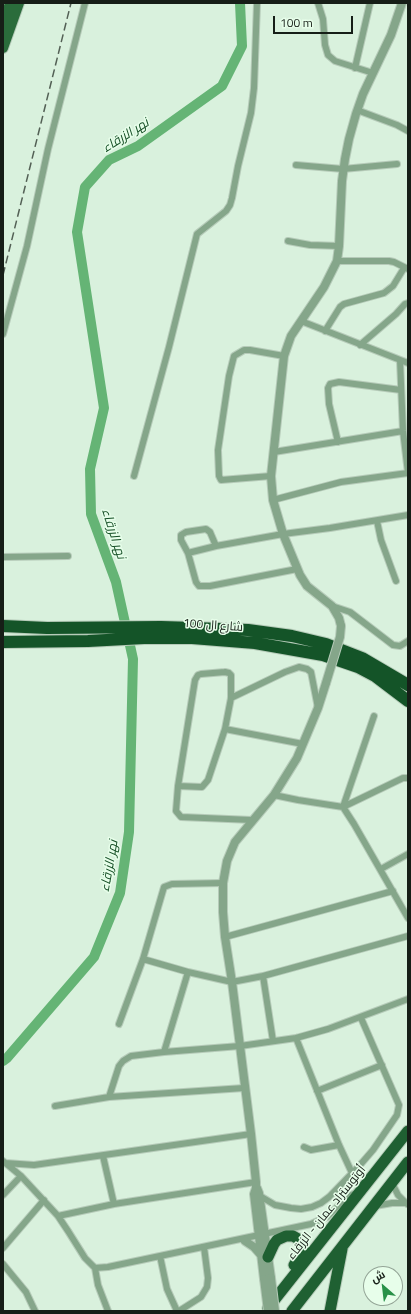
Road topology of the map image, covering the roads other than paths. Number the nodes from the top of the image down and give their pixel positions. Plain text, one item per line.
1 (10, 3) edge
2 (18, 3) edge
3 (85, 3) edge
4 (257, 3) edge
5 (318, 3) edge
6 (370, 3) edge
7 (402, 3) edge
8 (3, 26) edge
9 (3, 48) edge
10 (355, 68) junction
11 (373, 73) junction
12 (357, 110) junction
13 (408, 131) edge
14 (397, 164) dead end
15 (296, 165) dead end
16 (343, 169) junction
17 (288, 241) dead end
18 (339, 246) junction
19 (337, 261) junction
20 (406, 268) edge
21 (408, 303) edge
22 (300, 321) junction
23 (325, 331) junction
24 (3, 334) edge
25 (360, 345) junction
26 (284, 356) junction
27 (400, 360) junction
28 (408, 363) edge
29 (401, 390) junction
30 (403, 431) junction
31 (338, 442) junction
32 (274, 452) junction
33 (134, 476) dead end
34 (271, 476) junction
35 (273, 500) junction
36 (408, 515) edge
37 (377, 521) junction
38 (283, 534) junction
39 (216, 546) junction
40 (188, 553) junction
41 (68, 556) dead end
42 (3, 557) edge
43 (297, 569) junction
44 (396, 581) dead end
45 (332, 606) junction
46 (3, 626) edge
47 (193, 633) junction
48 (408, 641) edge
49 (3, 642) edge
50 (408, 685) edge
51 (231, 698) junction
52 (408, 701) edge
53 (318, 708) junction
54 (374, 716) dead end
55 (225, 729) junction
56 (303, 744) junction
57 (408, 778) edge
58 (178, 786) junction
59 (274, 795) junction
60 (343, 807) junction
61 (252, 820) junction
62 (408, 854) edge
63 (381, 869) junction
64 (223, 883) junction
65 (393, 891) junction
66 (408, 918) edge
67 (408, 936) edge
68 (225, 937) junction
69 (143, 959) junction
70 (188, 972) junction
71 (263, 976) junction
72 (232, 982) junction
73 (408, 999) edge
74 (361, 1018) junction
75 (119, 1024) dead end
76 (296, 1038) junction
77 (272, 1042) junction
78 (240, 1046) junction
79 (164, 1052) junction
80 (382, 1065) junction
81 (244, 1088) junction
82 (318, 1091) junction
83 (109, 1097) junction
84 (55, 1106) dead end
85 (408, 1131) edge
86 (251, 1134) junction
87 (339, 1145) junction
88 (304, 1147) dead end
89 (103, 1156) junction
90 (4, 1162) edge
91 (408, 1162) edge
92 (352, 1173) junction
93 (21, 1176) junction
94 (392, 1183) junction
95 (256, 1185) junction
96 (362, 1191) junction
97 (3, 1195) edge
98 (260, 1196) junction
99 (44, 1200) junction
100 (114, 1204) junction
101 (407, 1204) edge
102 (374, 1207) junction
103 (58, 1216) junction
104 (262, 1236) junction
105 (290, 1236) junction
106 (234, 1241) junction
107 (245, 1241) junction
108 (343, 1247) junction
109 (3, 1248) edge
110 (204, 1248) junction
111 (160, 1256) junction
112 (265, 1256) junction
113 (3, 1264) edge
114 (95, 1268) junction
115 (267, 1278) junction
116 (281, 1292) junction
117 (36, 1311) edge
118 (108, 1311) edge
119 (178, 1311) edge
120 (267, 1311) edge
121 (275, 1311) edge
122 (292, 1311) edge
123 (330, 1311) edge

1 - 8 main road
2 - 9 main road
3 - 24 street
4 - 33 street
5 - 10 street
6 - 10 street
7 - 11 street
10 - 11 street
11 - 12 street
12 - 13 street
12 - 16 street
14 - 16 street
15 - 16 street
16 - 18 street
17 - 18 street
18 - 19 street
19 - 20 street
19 - 22 street
20 - 23 street
21 - 25 street
22 - 23 street
22 - 26 street
23 - 25 street
25 - 27 street
26 - 32 street
26 - 34 street
27 - 28 street
27 - 29 street
29 - 30 street
29 - 31 street
30 - 31 street
30 - 35 street
31 - 32 street
32 - 34 street
34 - 35 street
35 - 38 street
36 - 37 street
37 - 38 street
37 - 44 street
38 - 39 street
38 - 43 street
39 - 40 street
39 - 40 street
40 - 43 street
41 - 42 street
43 - 45 street
45 - 48 street
45 - 53 street, bridge
46 - 47 highway, شارع ال 100
47 - 49 highway, شارع ال 100
47 - 50 highway, شارع ال 100
47 - 52 highway, شارع ال 100
51 - 53 street
51 - 55 street
51 - 58 street
53 - 56 street
54 - 60 street
55 - 56 street
55 - 58 street
56 - 59 street
57 - 60 street
58 - 61 street
59 - 60 street
59 - 61 street
60 - 63 street
61 - 64 street
62 - 63 street
63 - 65 street
64 - 68 street
64 - 69 street
65 - 66 street
65 - 68 street
67 - 71 street
68 - 72 street
69 - 70 street
69 - 75 street
70 - 72 street
70 - 79 street
71 - 72 street
71 - 77 street
72 - 78 street
73 - 74 street
74 - 76 street
74 - 80 street
76 - 77 street
76 - 82 street
77 - 78 street
78 - 79 street
78 - 81 street
79 - 83 street
80 - 82 street
80 - 92 street
81 - 83 street
81 - 86 street
82 - 87 street
83 - 84 street
85 - 96 highway, أوتوستراد عمان - الزرقاء
86 - 89 street
86 - 95 street
87 - 88 street
87 - 92 street
89 - 90 street
89 - 100 street
90 - 93 street
91 - 94 highway
92 - 98 street
93 - 97 street
93 - 99 street
94 - 101 street
94 - 102 highway
95 - 98 street
95 - 100 street
95 - 104 street
96 - 104 street
96 - 116 highway, أوتوستراد عمان - الزرقاء
98 - 104 street
99 - 103 street
99 - 109 street
100 - 103 street
101 - 102 street
102 - 108 highway
103 - 114 street
104 - 105 street
104 - 106 street
104 - 107 street
104 - 112 street
105 - 112 highway
105 - 116 highway
106 - 107 street
106 - 110 street
107 - 112 street
108 - 122 highway
108 - 123 highway
110 - 111 street
110 - 119 street
111 - 114 street
111 - 119 street
112 - 115 street
113 - 117 street
114 - 118 street
115 - 120 street, bridge
115 - 121 street, bridge
116 - 120 highway, أوتوستراد عمان - الزرقاء

